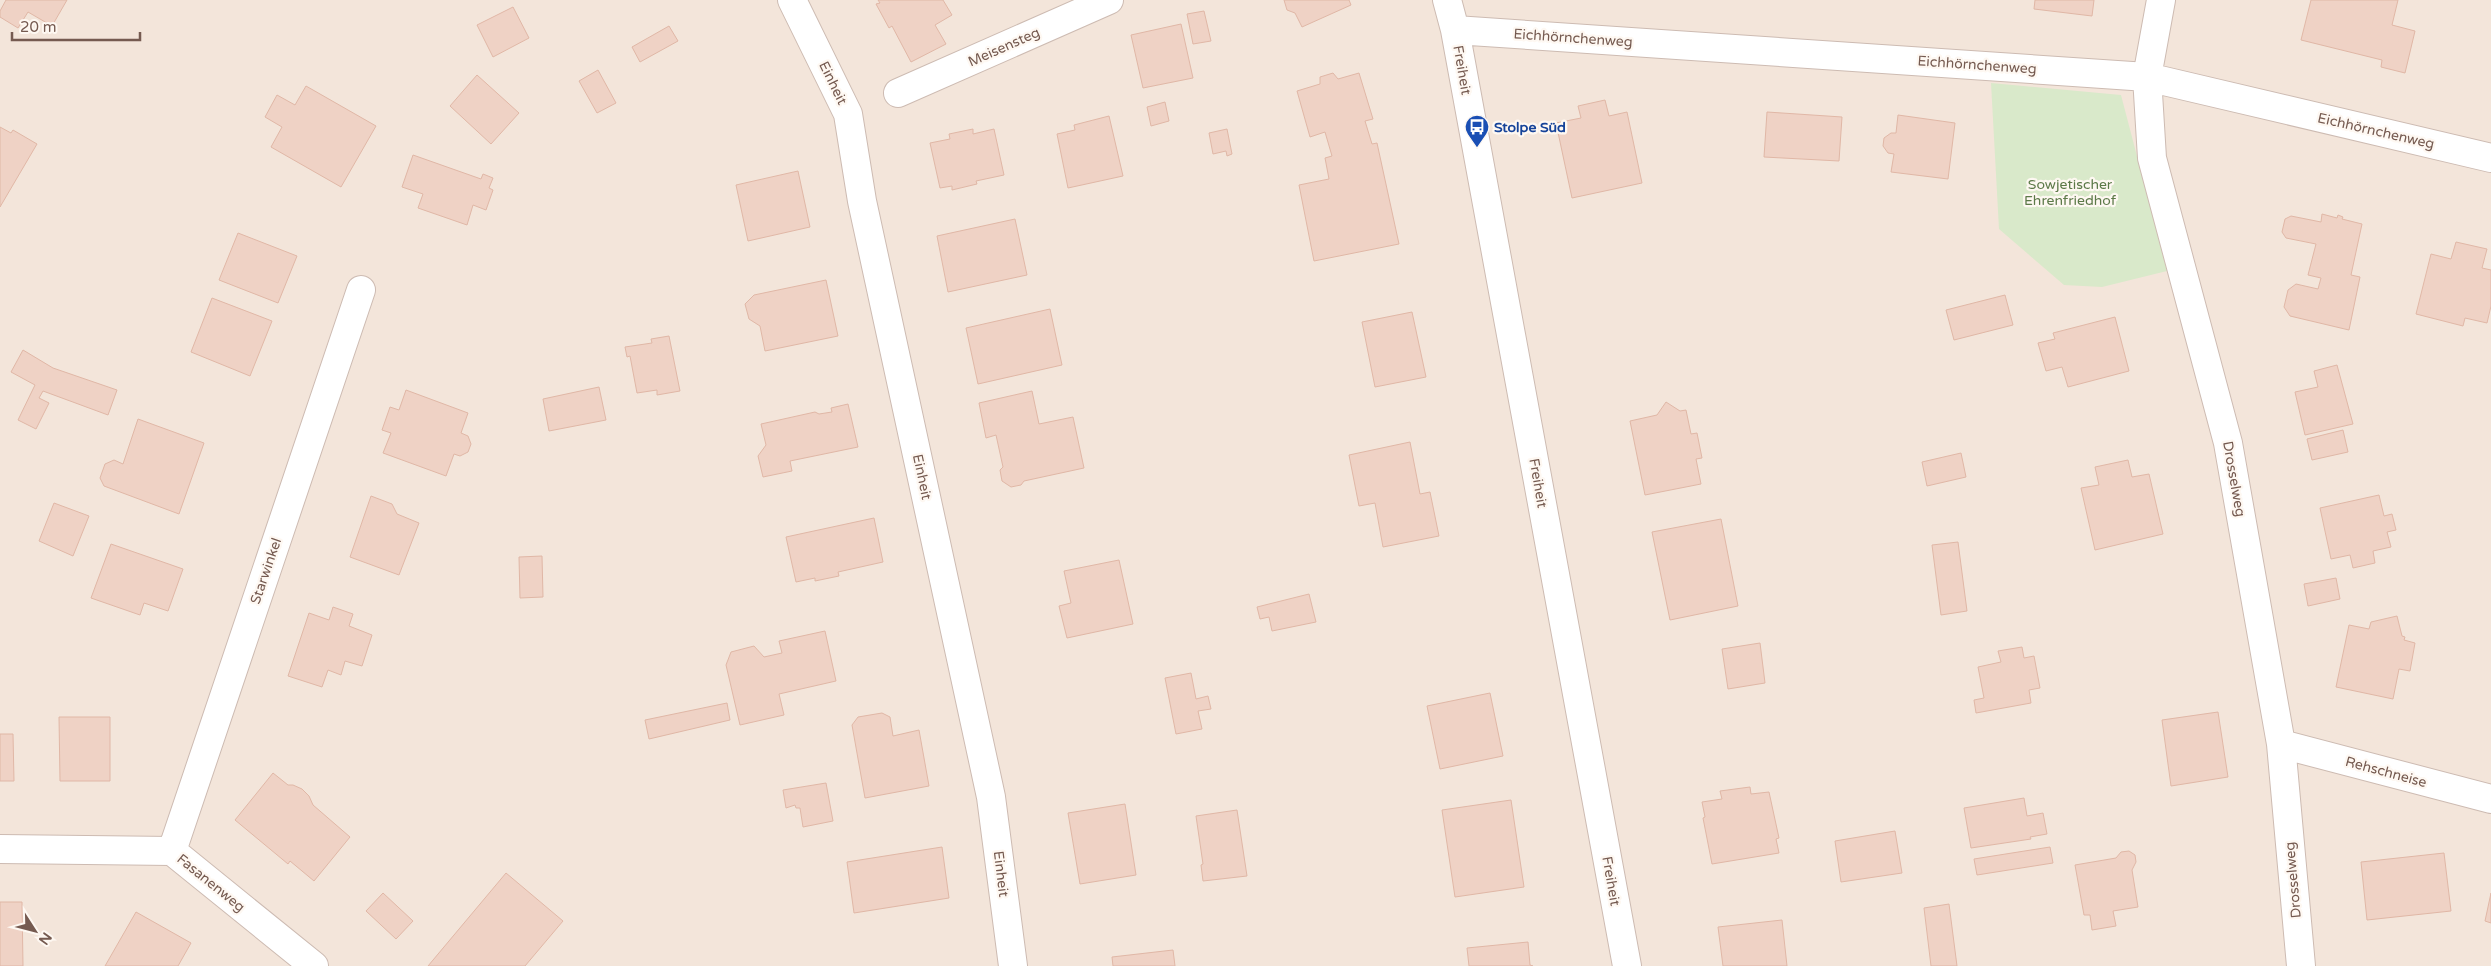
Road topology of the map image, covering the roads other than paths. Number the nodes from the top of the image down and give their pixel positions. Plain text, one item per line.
1 (792, 0) edge
2 (1109, 0) edge
3 (1447, 0) edge
4 (2161, 0) edge
5 (1455, 30) junction
6 (2147, 77) junction
7 (898, 94) dead end
8 (2491, 158) edge
9 (361, 290) dead end
10 (2281, 744) junction
11 (2491, 799) edge
12 (0, 849) edge
13 (172, 851) junction
14 (314, 966) edge
15 (1013, 966) edge
16 (1627, 966) edge
17 (2301, 966) edge

1 - 15 street, Einheit
2 - 7 street, Meisensteg
3 - 5 street, Freiheit
4 - 6 street, Drosselweg
5 - 6 street, Eichhörnchenweg
5 - 16 street, Freiheit
6 - 8 street, Eichhörnchenweg
6 - 10 street, Drosselweg
9 - 13 street, Starwinkel
10 - 11 street, Rehschneise
10 - 17 street, Drosselweg
12 - 13 street, Fasanenweg
13 - 14 street, Fasanenweg

